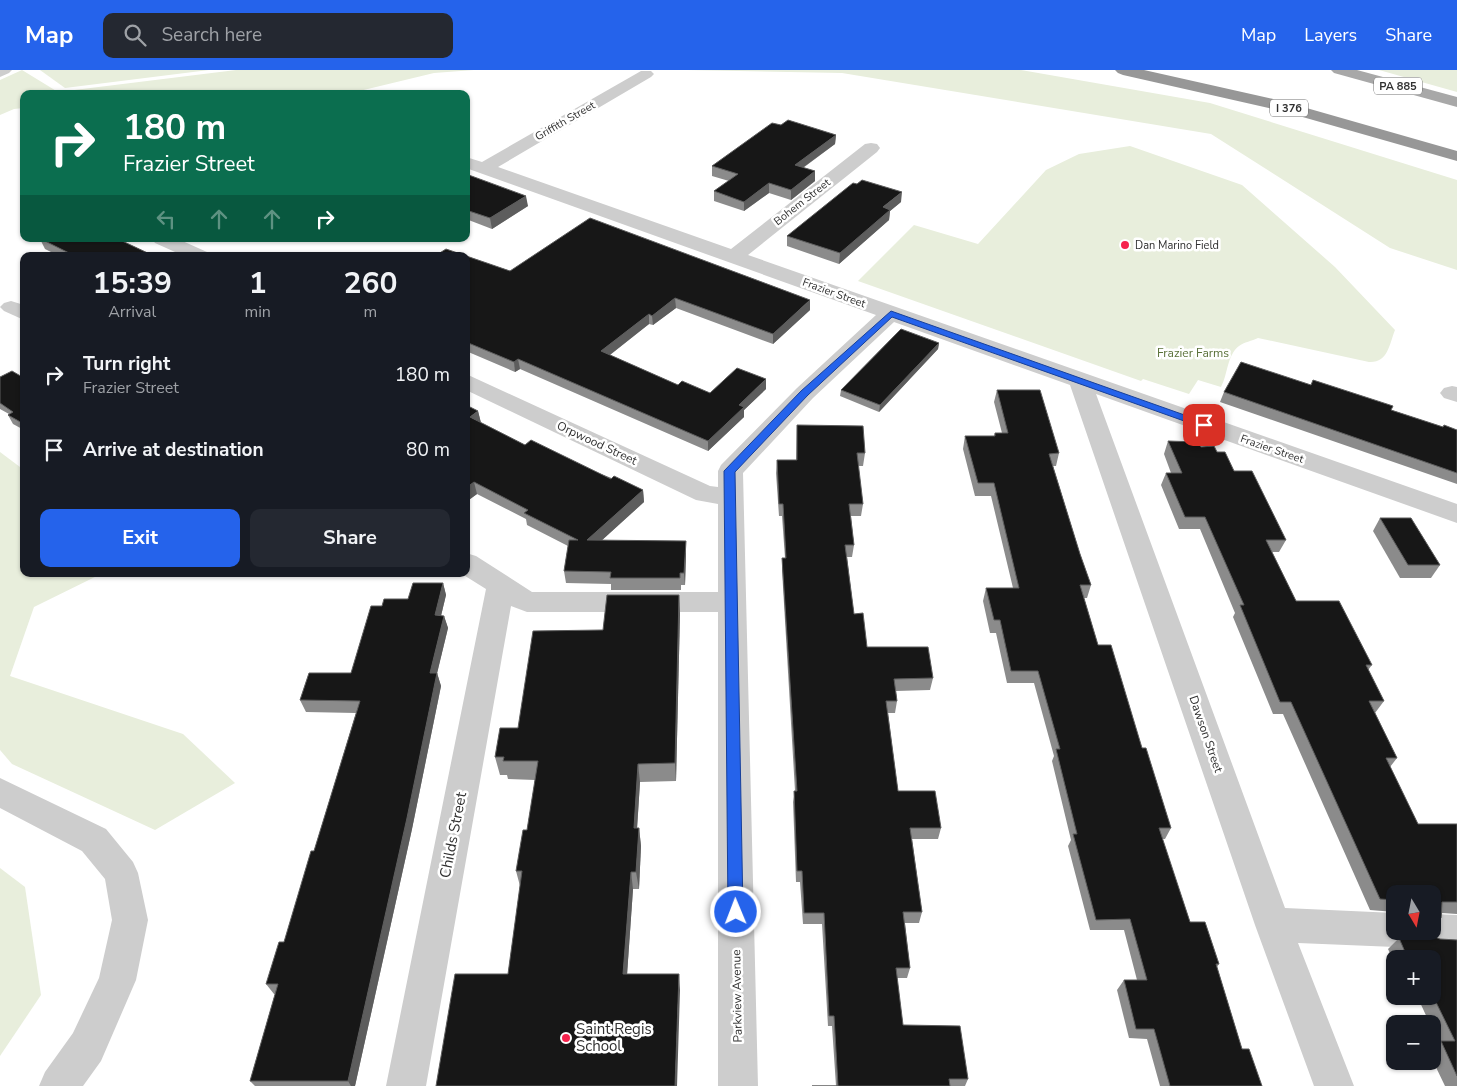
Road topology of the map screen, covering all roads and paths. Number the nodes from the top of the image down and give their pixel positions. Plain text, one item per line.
1 (4, 70) edge
2 (1123, 70) edge
3 (1192, 70) edge
4 (1339, 70) edge
5 (0, 72) edge
6 (646, 74) dead end
7 (1302, 96) dead end
8 (1457, 102) edge
9 (871, 148) dead end
10 (1457, 156) edge
11 (475, 165) edge
12 (169, 242) edge
13 (191, 252) edge
14 (734, 257) junction
15 (891, 313) junction
16 (1080, 381) junction
17 (470, 383) edge
18 (730, 496) junction
19 (1457, 514) edge
20 (470, 566) edge
21 (501, 585) junction
22 (732, 602) junction
23 (0, 792) edge
24 (1273, 925) junction
25 (1386, 930) edge
26 (1441, 931) edge
27 (1457, 932) edge
28 (59, 1086) edge
29 (406, 1086) edge
30 (738, 1086) edge
31 (1334, 1086) edge

1 - 5 street
2 - 10 highway, I 376
3 - 7 highway, I 376
4 - 8 main road, PA 885
6 - 11 street, Griffith Street
9 - 14 street, Bohem Street
11 - 14 street, Frazier Street
12 - 13 street
14 - 15 street, Frazier Street
15 - 16 street, Frazier Street
15 - 18 street, Parkview Avenue
16 - 19 street, Frazier Street
16 - 24 street, Dawson Street
17 - 18 street, Orpwood Street
18 - 22 street, Parkview Avenue
20 - 21 street
21 - 22 street
21 - 29 street, Childs Street
22 - 30 street, Parkview Avenue
23 - 28 street
24 - 25 street
24 - 31 street, Dawson Street
26 - 27 street

